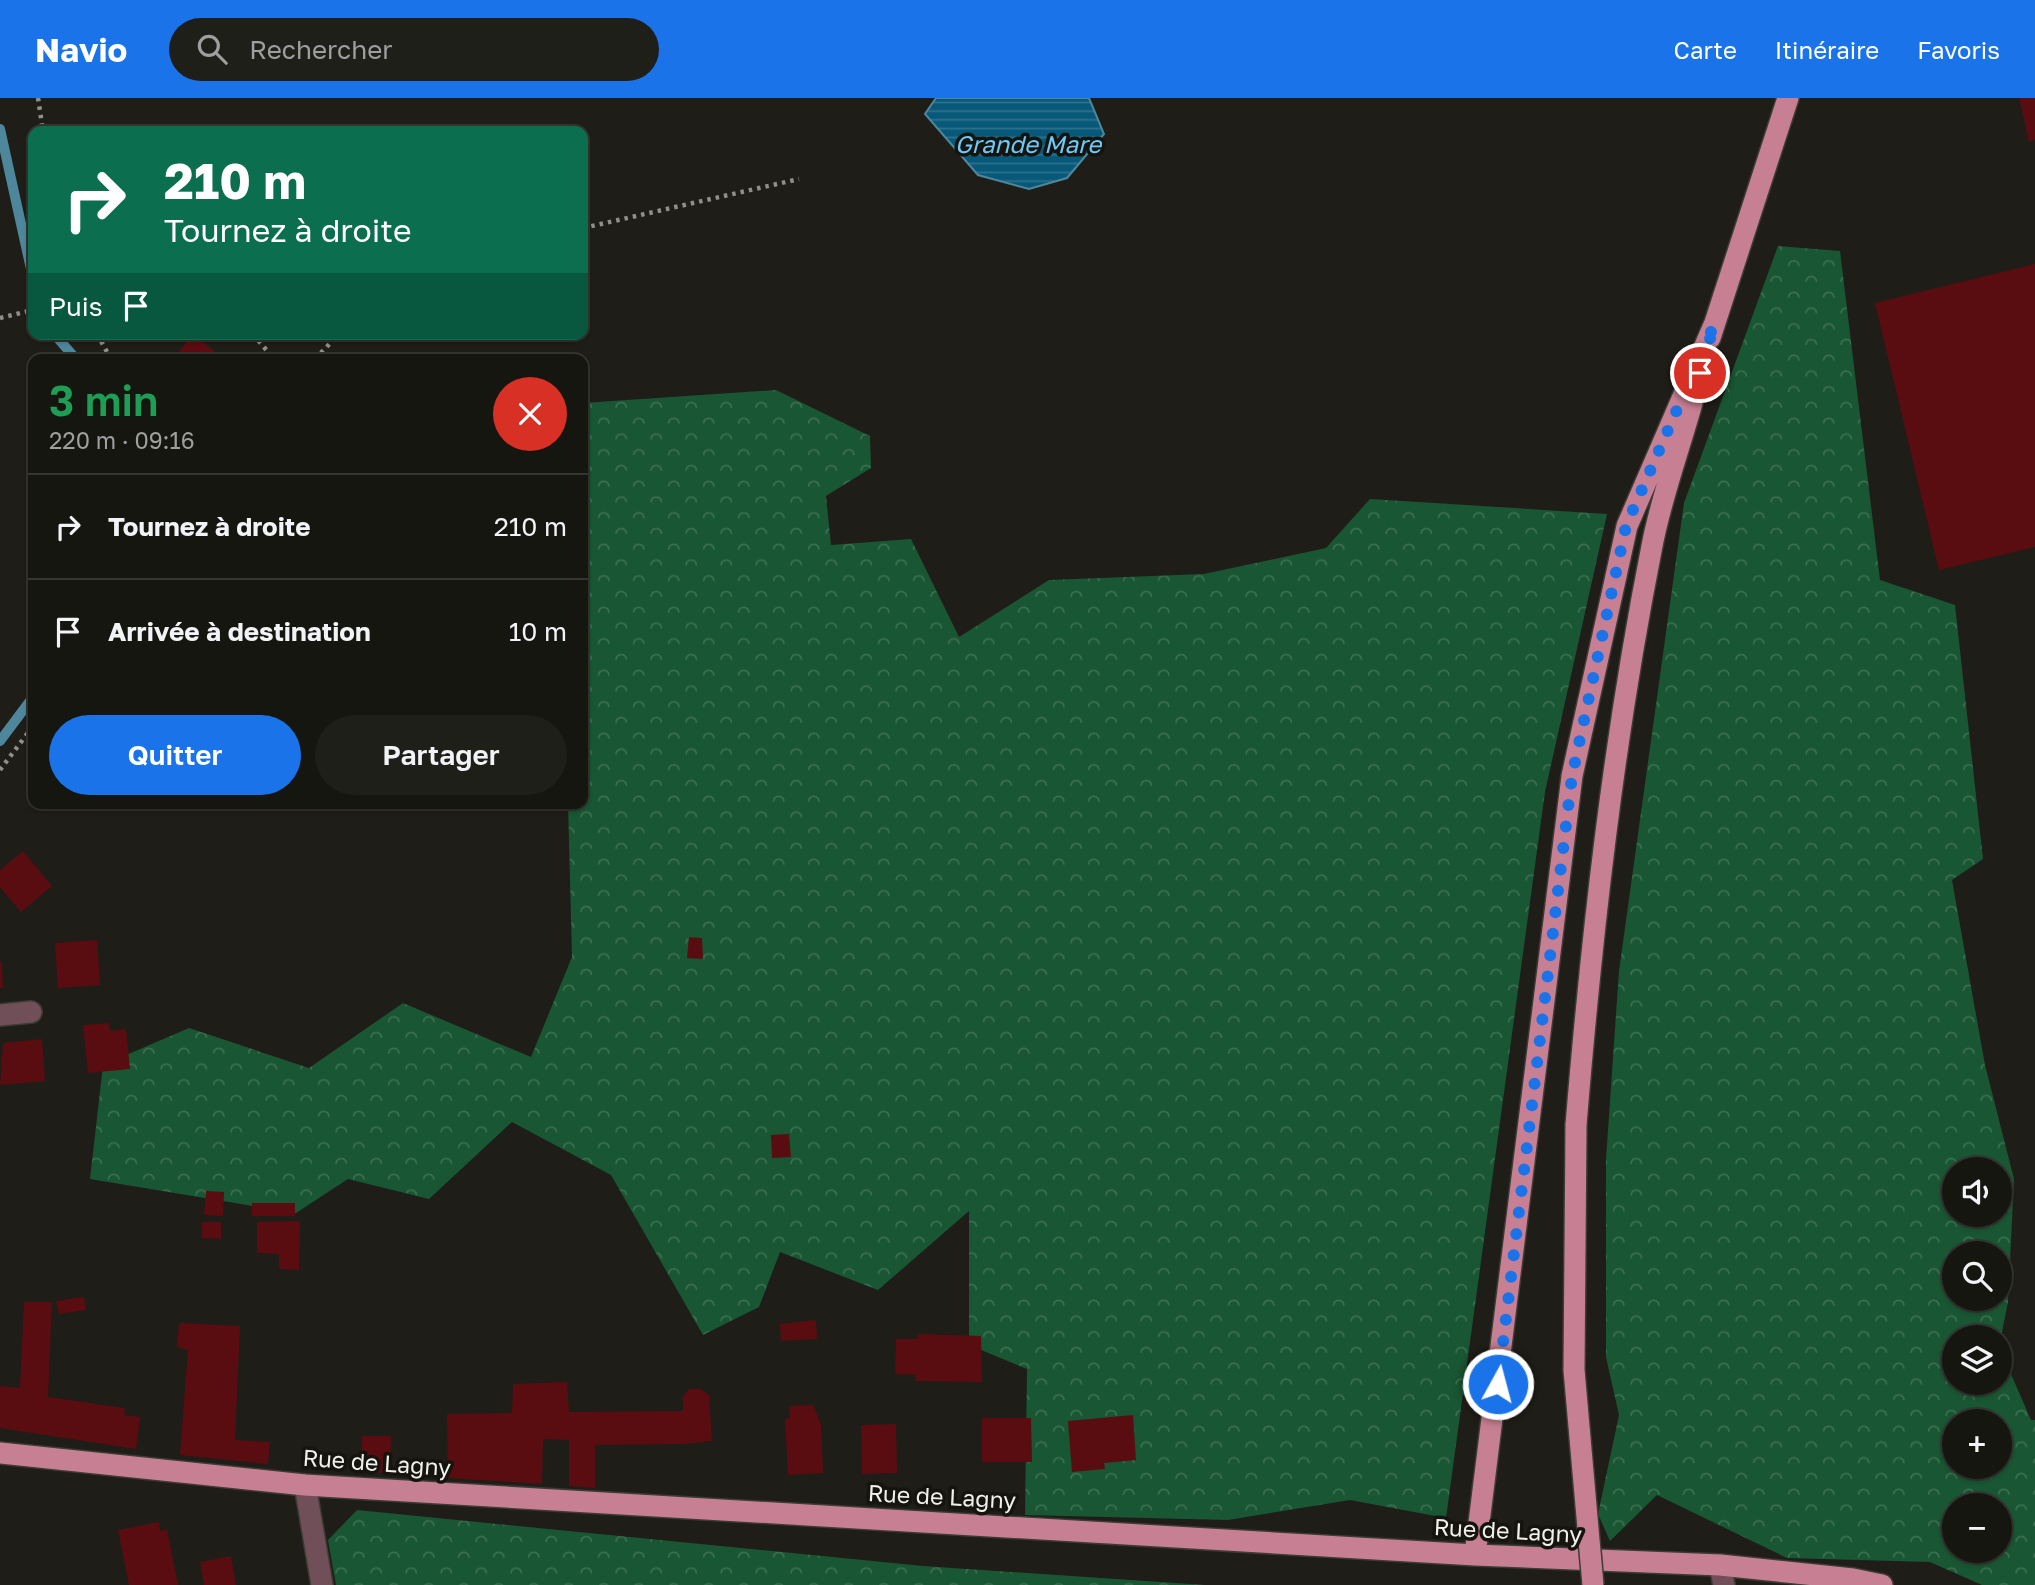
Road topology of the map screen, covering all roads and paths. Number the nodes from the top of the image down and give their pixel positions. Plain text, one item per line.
1 (38, 98) edge
2 (1788, 98) edge
3 (42, 126) edge
4 (799, 179) dead end
5 (588, 227) edge
6 (28, 311) edge
7 (0, 318) edge
8 (1714, 325) junction
9 (258, 340) edge
10 (333, 340) edge
11 (270, 354) edge
12 (320, 354) edge
13 (28, 733) edge
14 (0, 770) edge
15 (32, 1012) dead end
16 (0, 1015) edge
17 (0, 1453) edge
18 (306, 1485) junction
19 (1475, 1555) junction
20 (1722, 1575) edge
21 (322, 1585) edge
22 (1593, 1585) edge
23 (1882, 1585) edge

1 - 3 path
2 - 8 main road
4 - 5 path
6 - 7 path
8 - 19 main road
8 - 22 main road, bridge
9 - 11 path
10 - 12 path
13 - 14 path
15 - 16 street
17 - 18 main road, Rue de Lagny
18 - 19 main road, Rue de Lagny
18 - 21 street
19 - 20 main road, Rue de Lagny
20 - 23 main road, Rue de Lagny

